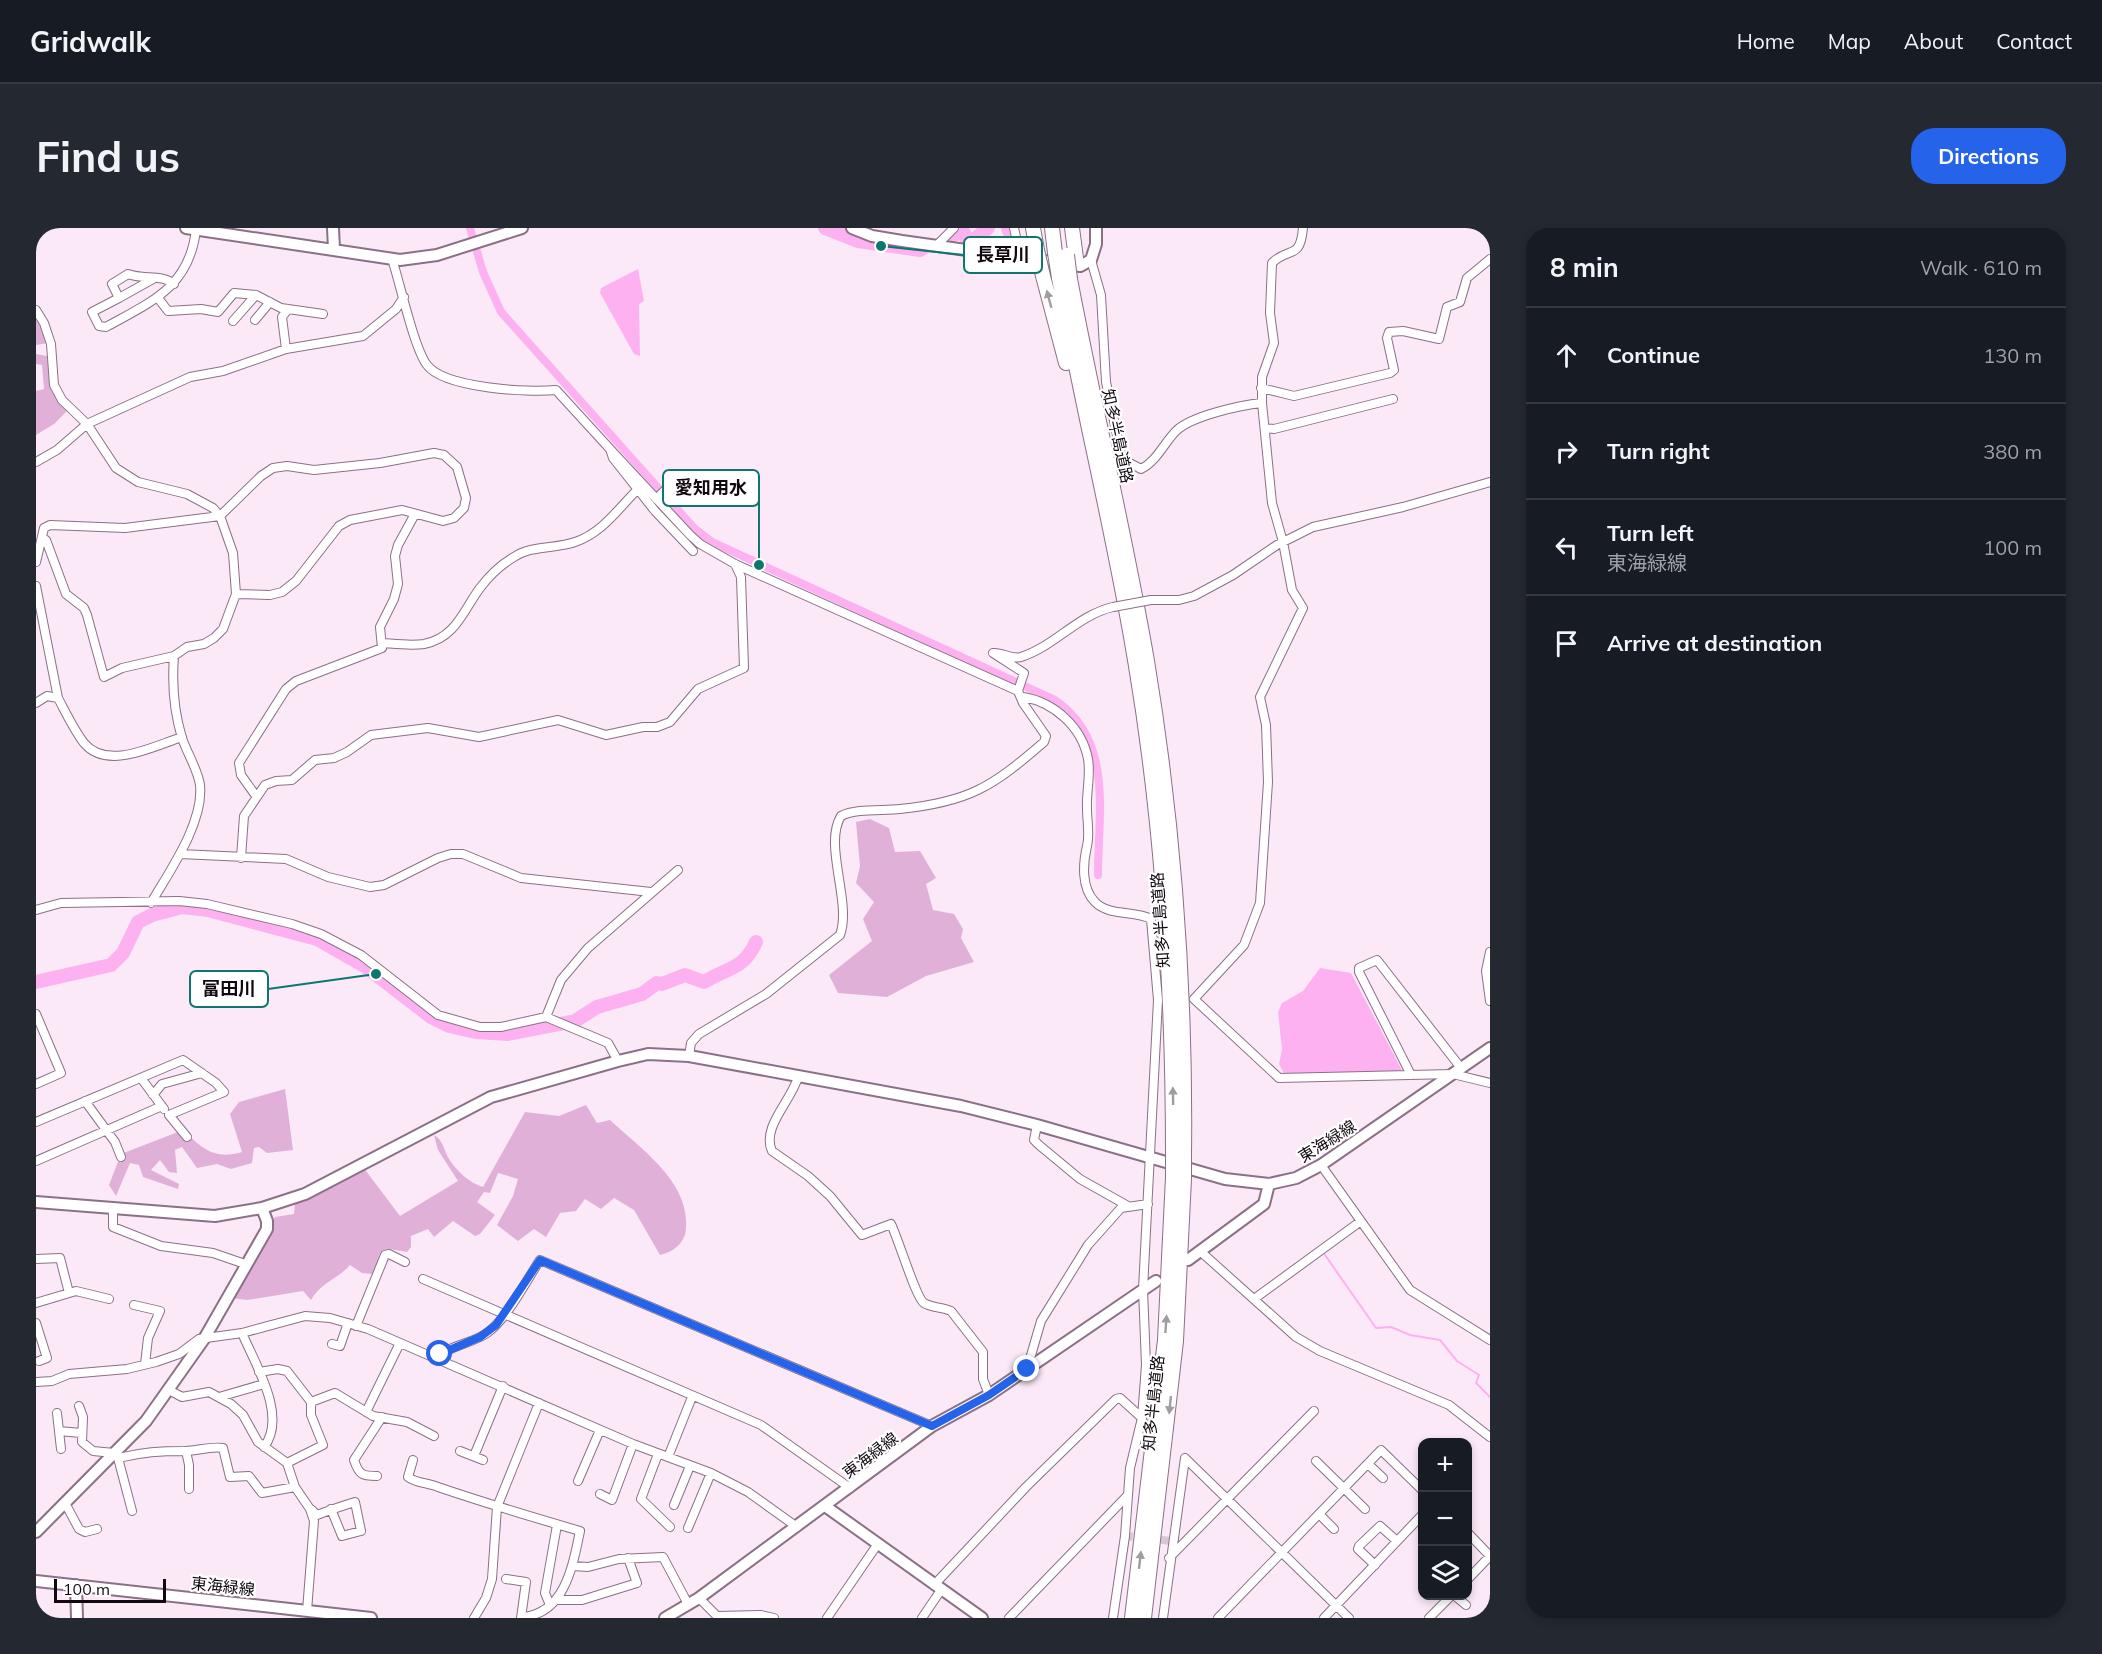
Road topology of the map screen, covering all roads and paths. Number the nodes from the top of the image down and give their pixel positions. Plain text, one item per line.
1 (333, 228) edge
2 (522, 228) edge
3 (852, 228) edge
4 (954, 228) edge
5 (1014, 228) edge
6 (1033, 228) edge
7 (1052, 228) edge
8 (1063, 228) edge
9 (1072, 228) edge
10 (1096, 228) edge
11 (1303, 228) edge
12 (191, 229) edge
13 (938, 244) junction
14 (334, 249) junction
15 (1066, 256) junction
16 (1490, 258) edge
17 (1021, 259) junction
18 (392, 260) junction
19 (1091, 260) junction
20 (153, 279) junction
21 (1069, 279) junction
22 (174, 284) junction
23 (256, 295) junction
24 (404, 297) junction
25 (119, 298) junction
26 (158, 298) junction
27 (270, 302) junction
28 (288, 309) junction
29 (36, 310) edge
30 (322, 314) dead end
31 (282, 317) junction
32 (233, 321) dead end
33 (255, 321) dead end
34 (274, 326) dead end
35 (286, 349) junction
36 (1262, 388) junction
37 (1393, 399) dead end
38 (1262, 403) junction
39 (87, 424) junction
40 (1265, 428) junction
41 (1090, 436) junction
42 (610, 449) junction
43 (36, 462) edge
44 (1490, 482) edge
45 (669, 486) dead end
46 (637, 490) junction
47 (656, 499) junction
48 (415, 514) junction
49 (220, 516) junction
50 (36, 525) edge
51 (44, 528) junction
52 (42, 538) junction
53 (1283, 542) junction
54 (693, 551) dead end
55 (36, 562) edge
56 (735, 564) junction
57 (36, 586) edge
58 (236, 594) junction
59 (383, 643) junction
60 (174, 656) junction
61 (1021, 694) junction
62 (58, 698) junction
63 (36, 702) edge
64 (182, 737) junction
65 (256, 796) junction
66 (180, 854) junction
67 (241, 858) junction
68 (678, 870) dead end
69 (651, 892) junction
70 (151, 903) junction
71 (36, 910) edge
72 (1490, 952) edge
73 (1490, 1001) edge
74 (36, 1014) edge
75 (546, 1017) junction
76 (1490, 1048) edge
77 (689, 1056) junction
78 (618, 1060) junction
79 (1457, 1071) junction
80 (202, 1073) junction
81 (1411, 1075) junction
82 (798, 1077) junction
83 (141, 1078) junction
84 (1490, 1083) edge
85 (36, 1084) edge
86 (153, 1095) junction
87 (85, 1101) junction
88 (162, 1106) junction
89 (169, 1115) junction
90 (36, 1122) edge
91 (1037, 1125) junction
92 (107, 1130) junction
93 (187, 1137) dead end
94 (1179, 1155) junction
95 (121, 1157) dead end
96 (1152, 1158) junction
97 (36, 1161) edge
98 (1321, 1165) junction
99 (1178, 1178) junction
100 (1269, 1184) junction
101 (36, 1202) edge
102 (1148, 1204) junction
103 (1128, 1206) junction
104 (262, 1208) junction
105 (113, 1210) junction
106 (1361, 1221) junction
107 (1200, 1251) junction
108 (36, 1259) edge
109 (1188, 1260) dead end
110 (405, 1262) dead end
111 (245, 1264) junction
112 (423, 1279) dead end
113 (1156, 1281) dead end
114 (1143, 1290) junction
115 (69, 1293) junction
116 (1254, 1299) junction
117 (110, 1300) dead end
118 (164, 1302) dead end
119 (36, 1303) edge
120 (134, 1305) dead end
121 (160, 1311) junction
122 (503, 1315) junction
123 (36, 1323) edge
124 (352, 1324) junction
125 (242, 1333) junction
126 (204, 1339) junction
127 (1490, 1340) edge
128 (400, 1343) junction
129 (332, 1344) dead end
130 (436, 1358) junction
131 (39, 1361) dead end
132 (145, 1364) junction
133 (1027, 1369) junction
134 (259, 1372) junction
135 (36, 1382) edge
136 (264, 1384) junction
137 (503, 1386) junction
138 (169, 1390) junction
139 (989, 1395) junction
140 (219, 1397) junction
141 (692, 1397) junction
142 (311, 1402) junction
143 (539, 1403) junction
144 (79, 1406) dead end
145 (1314, 1411) dead end
146 (366, 1412) junction
147 (57, 1413) dead end
148 (382, 1417) junction
149 (1142, 1418) junction
150 (932, 1426) junction
151 (600, 1430) junction
152 (59, 1431) junction
153 (81, 1433) junction
154 (434, 1436) dead end
155 (1490, 1437) edge
156 (633, 1444) junction
157 (264, 1447) junction
158 (61, 1449) dead end
159 (186, 1451) junction
160 (460, 1451) dead end
161 (658, 1454) junction
162 (116, 1455) junction
163 (474, 1456) junction
164 (668, 1457) junction
165 (413, 1460) dead end
166 (483, 1460) dead end
167 (1316, 1461) dead end
168 (287, 1463) junction
169 (1368, 1464) junction
170 (690, 1466) junction
171 (711, 1473) junction
172 (377, 1476) dead end
173 (1383, 1478) dead end
174 (578, 1481) dead end
175 (1418, 1486) edge
176 (295, 1487) junction
177 (850, 1488) junction
178 (1344, 1488) junction
179 (189, 1490) dead end
180 (600, 1494) dead end
181 (1127, 1496) junction
182 (1227, 1500) junction
183 (65, 1503) junction
184 (674, 1505) dead end
185 (825, 1506) junction
186 (497, 1507) junction
187 (310, 1509) junction
188 (331, 1509) junction
189 (1365, 1509) dead end
190 (132, 1511) dead end
191 (1319, 1514) junction
192 (1418, 1519) edge
193 (557, 1525) junction
194 (670, 1527) dead end
195 (797, 1527) junction
196 (688, 1528) dead end
197 (98, 1529) dead end
198 (1334, 1529) dead end
199 (36, 1532) edge
200 (1472, 1538) edge
201 (1397, 1541) junction
202 (877, 1545) junction
203 (1281, 1553) junction
204 (1490, 1556) edge
205 (628, 1558) junction
206 (1169, 1558) junction
207 (1375, 1564) junction
208 (573, 1566) junction
209 (1472, 1574) edge
210 (506, 1579) dead end
211 (36, 1581) edge
212 (76, 1585) junction
213 (938, 1587) junction
214 (699, 1598) junction
215 (1449, 1600) edge
216 (1459, 1600) edge
217 (554, 1602) junction
218 (688, 1604) junction
219 (1336, 1605) junction
220 (1466, 1605) dead end
221 (307, 1611) junction
222 (522, 1617) edge
223 (77, 1618) edge
224 (371, 1618) edge
225 (474, 1618) edge
226 (665, 1618) edge
227 (774, 1618) edge
228 (827, 1618) edge
229 (922, 1618) edge
230 (982, 1618) edge
231 (1009, 1618) edge
232 (1113, 1618) edge
233 (1132, 1618) edge
234 (1144, 1618) edge
235 (1163, 1618) edge
236 (1218, 1618) edge
237 (1324, 1618) edge
238 (1349, 1618) edge
239 (1429, 1618) edge

1 - 14 street
2 - 18 street
3 - 13 street
4 - 13 street
5 - 17 street
41 -> 6 highway, bridge
7 - 15 highway, 知多半島道路
8 - 15 highway, 知多半島道路
9 - 15 highway
10 - 19 street
11 - 36 street
12 - 14 street
12 - 22 street
13 - 17 street
14 - 18 street
15 - 21 highway, 知多半島道路, bridge
15 - 21 highway
16 - 36 street
17 - 19 street
18 - 24 street
19 - 38 street
20 - 22 street
20 - 25 street
20 - 25 street
21 - 41 highway, 知多半島道路
21 - 94 highway, 知多半島道路
22 - 26 street
23 - 26 street
23 - 27 street
23 - 32 street
24 - 35 street
24 - 42 street
25 - 26 street
27 - 28 street
27 - 33 street
28 - 30 street
28 - 31 street
29 - 39 street
31 - 34 street
31 - 35 street
35 - 39 street
36 - 38 street
37 - 40 street
38 - 40 street
39 - 43 street
39 - 49 street
40 - 53 street
94 -> 41 highway, 知多半島道路
42 - 46 street
42 - 47 street
44 - 53 street
45 - 47 street
46 - 54 street
46 - 59 street
47 - 56 street
48 - 49 street
48 - 58 street
48 - 59 street
49 - 51 street
49 - 58 street
50 - 51 street
51 - 52 street
52 - 55 street
52 - 60 street
53 - 61 street, bridge
53 - 81 street
56 - 61 street
56 - 65 street
57 - 62 street
58 - 60 street
59 - 65 street
60 - 64 street
61 - 77 street
61 - 96 street
62 - 63 street
62 - 64 street
64 - 66 street
65 - 67 street
66 - 67 street
66 - 70 street
67 - 69 street
68 - 69 street
69 - 75 street
70 - 71 street
70 - 75 street
72 - 73 street
74 - 85 street
75 - 78 street
76 - 79 street, 東海緑線
77 - 78 street
77 - 82 street
78 - 104 street
79 - 81 street
79 - 81 street
79 - 84 street
79 - 98 street, 東海緑線
80 - 83 street
80 - 86 street
80 - 89 street
82 - 91 street
82 - 139 street
83 - 86 street
83 - 87 street
86 - 88 street
87 - 90 street
87 - 92 street
88 - 89 street
88 - 92 street
89 - 93 street
91 - 96 street
91 - 103 street
92 - 95 street
92 - 97 street
94 - 99 highway, 知多半島道路, bridge
96 - 100 street
96 - 102 street
98 - 100 street, 東海緑線
98 - 106 street
233 -> 99 highway, 知多半島道路
99 -> 234 highway, 知多半島道路
100 - 107 street
101 - 105 street
102 - 103 street
102 - 114 street
103 - 133 street
104 - 105 street
104 - 111 street
105 - 111 street
106 - 116 street
106 - 127 street
107 - 109 street
107 - 116 street
108 - 115 street
110 - 124 street
111 - 126 street
112 - 122 street
113 - 114 street, 東海緑線
114 - 133 street, 東海緑線
114 - 149 street
115 - 117 street
115 - 119 street
116 - 155 street
118 - 121 street
120 - 121 street
121 - 132 street
122 - 130 street
122 - 141 street
122 - 150 street
123 - 131 street
124 - 125 street
124 - 128 street
124 - 129 street
125 - 126 street
125 - 134 street
126 - 132 street
126 - 138 street
128 - 130 street
128 - 146 street
130 - 137 street
132 - 135 street
133 - 139 street, 東海緑線
134 - 136 street
134 - 142 street
136 - 140 street
136 - 157 street
137 - 143 street
137 - 163 street
138 - 140 street
138 - 162 street
139 - 150 street, 東海緑線
140 - 157 street
141 - 164 street
141 - 177 street
142 - 146 street
142 - 168 street
143 - 151 street
143 - 186 street
144 - 153 street
145 - 182 street
146 - 148 street
147 - 152 street
148 - 154 street
148 - 172 street
149 - 181 street
149 - 213 street
150 - 177 street, 東海緑線
151 - 156 street
151 - 174 street
152 - 153 street
152 - 158 street
153 - 162 street
156 - 161 street
156 - 180 street
157 - 168 street
159 - 162 street
159 - 176 street
159 - 179 street
160 - 163 street
161 - 164 street
161 - 194 street
162 - 183 street
162 - 190 street
163 - 166 street
164 - 170 street
165 - 186 street
167 - 178 street
168 - 176 street
169 - 173 street
169 - 175 street
169 - 178 street
170 - 171 street
170 - 184 street
171 - 195 street
171 - 196 street
176 - 187 street
177 - 185 street, 東海緑線
178 - 189 street
178 - 191 street
181 - 231 street
181 - 232 street
182 - 203 street
182 - 206 street
182 - 206 street
183 - 197 street
183 - 199 street
185 - 195 street, 東海緑線
185 - 202 street
186 - 193 street
186 - 225 street
187 - 188 street
187 - 221 street
188 - 188 street
191 - 198 street
191 - 203 street
192 - 201 street
193 - 208 street
193 - 217 street
195 - 214 street, 東海緑線
200 - 204 street
201 - 207 street
201 - 207 street
202 - 213 street
202 - 228 street
203 - 219 street
203 - 236 street
204 - 209 street
205 - 208 street
205 - 217 street
205 - 218 street
206 - 235 street
207 - 219 street
208 - 217 street
210 - 222 street
211 - 212 street, 東海緑線
212 - 221 street, 東海緑線
212 - 223 street
213 - 229 street
213 - 230 street
214 - 218 street, 東海緑線
214 - 227 street
215 - 239 street
216 - 220 street
217 - 222 street
218 - 226 street, 東海緑線
219 - 237 street
219 - 238 street
221 - 224 street, 東海緑線

